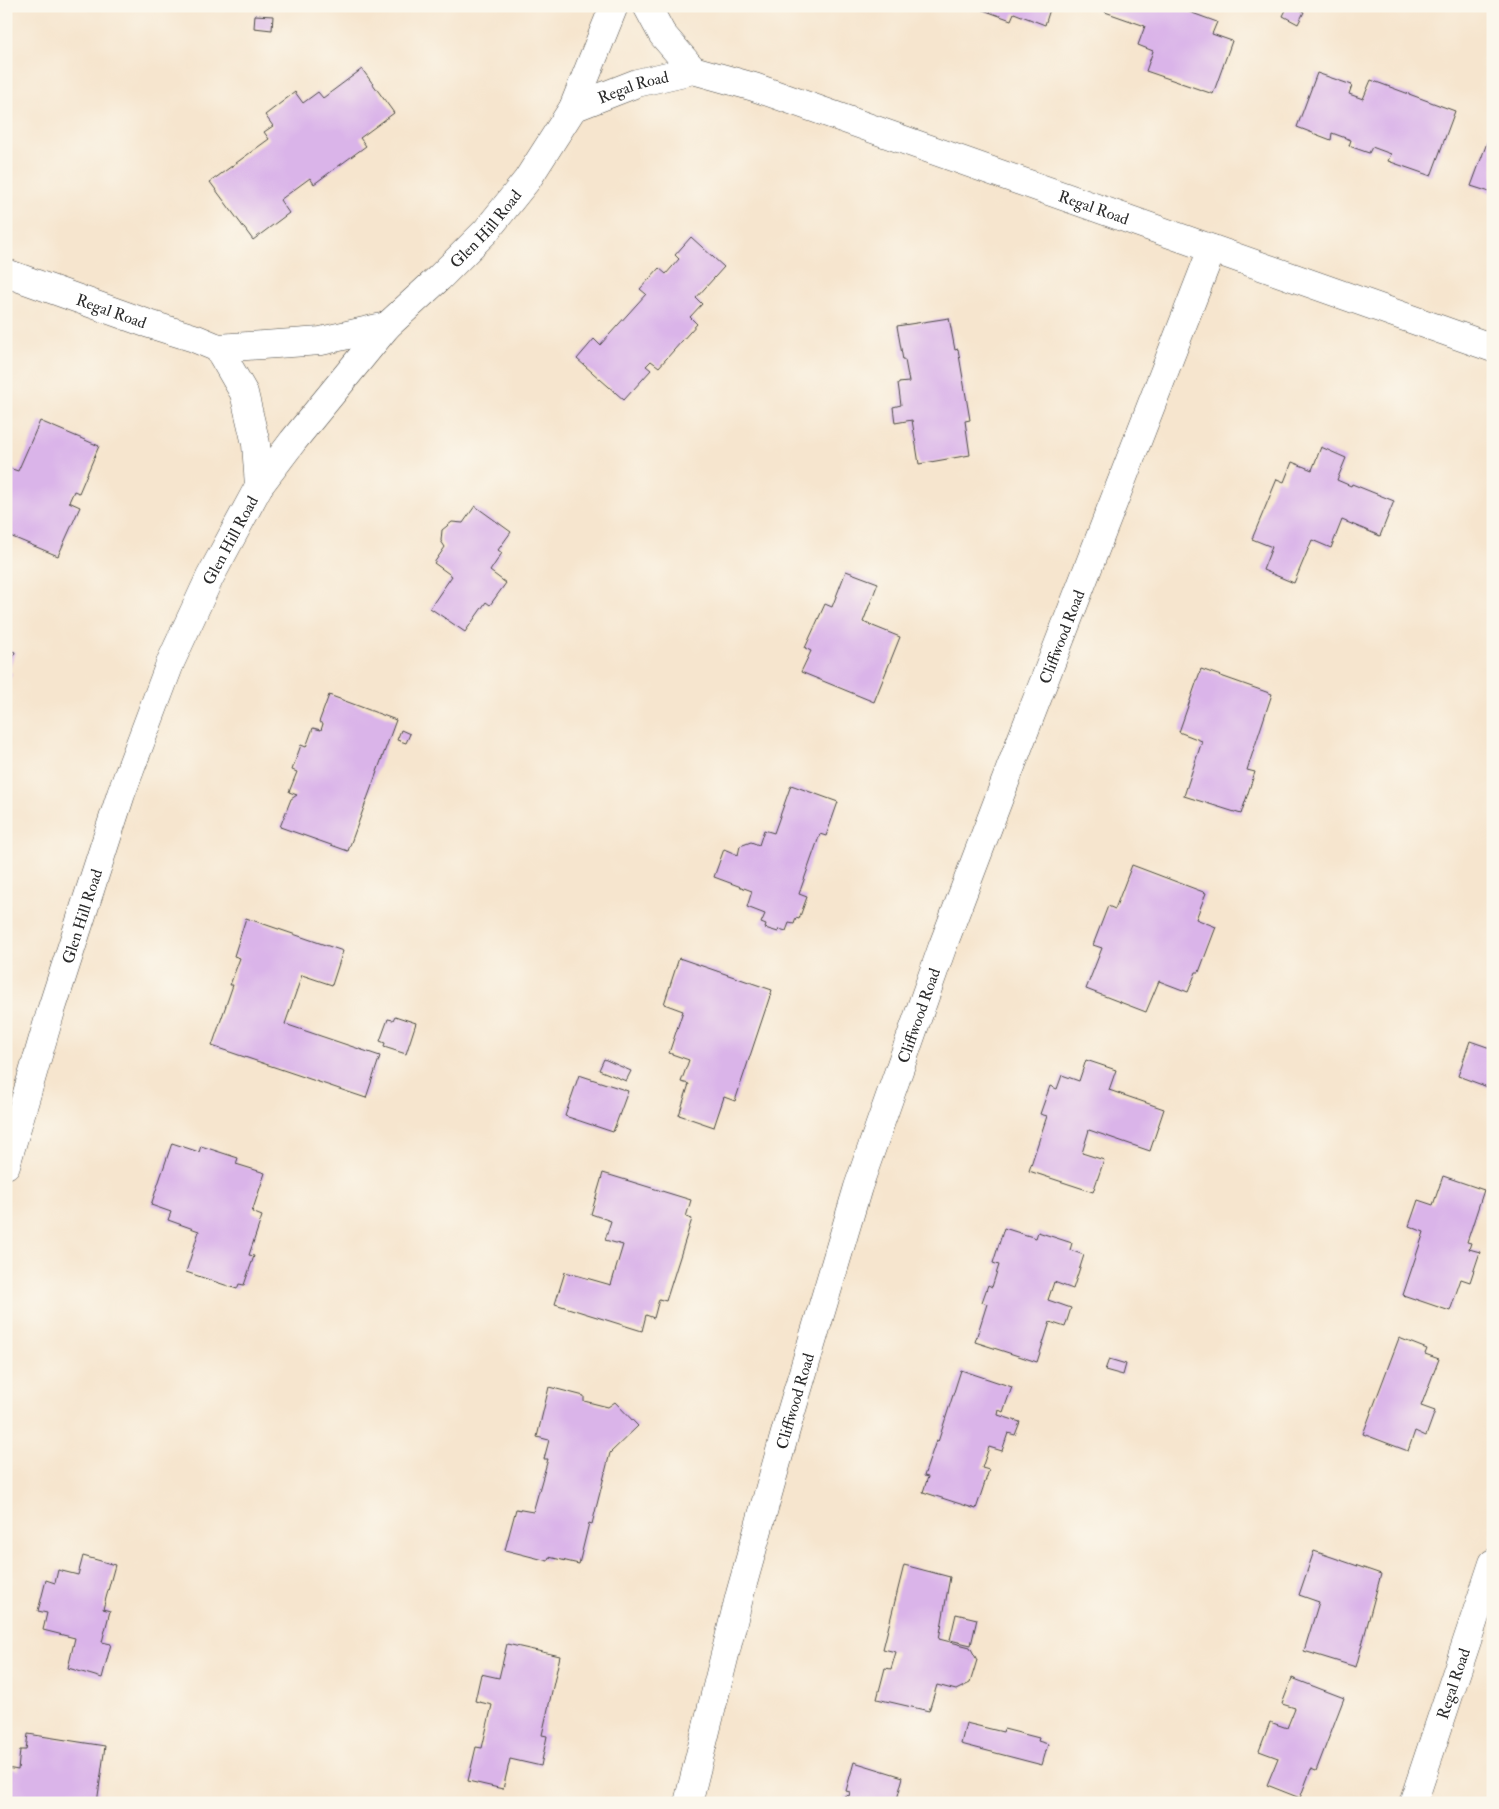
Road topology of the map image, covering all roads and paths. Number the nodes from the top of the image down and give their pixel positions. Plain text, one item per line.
1 (614, 6) edge
2 (647, 6) edge
3 (693, 70) junction
4 (573, 108) junction
5 (1212, 249) junction
6 (6, 273) edge
7 (387, 326) junction
8 (218, 348) junction
9 (1493, 348) edge
10 (259, 486) junction
11 (6, 1165) edge
12 (1493, 1563) edge
13 (688, 1803) edge
14 (1413, 1803) edge

1 - 4 street, Glen Hill Road
2 - 3 street, Regal Road
3 - 4 street, Regal Road
3 - 5 street, Regal Road
4 - 7 street, Glen Hill Road
5 - 9 street, Regal Road
5 - 13 street, Cliffwood Road
6 - 8 street, Regal Road
7 - 8 street, Regal Road
7 - 10 street, Glen Hill Road
8 - 10 street
10 - 11 street, Glen Hill Road
12 - 14 street, Regal Road

